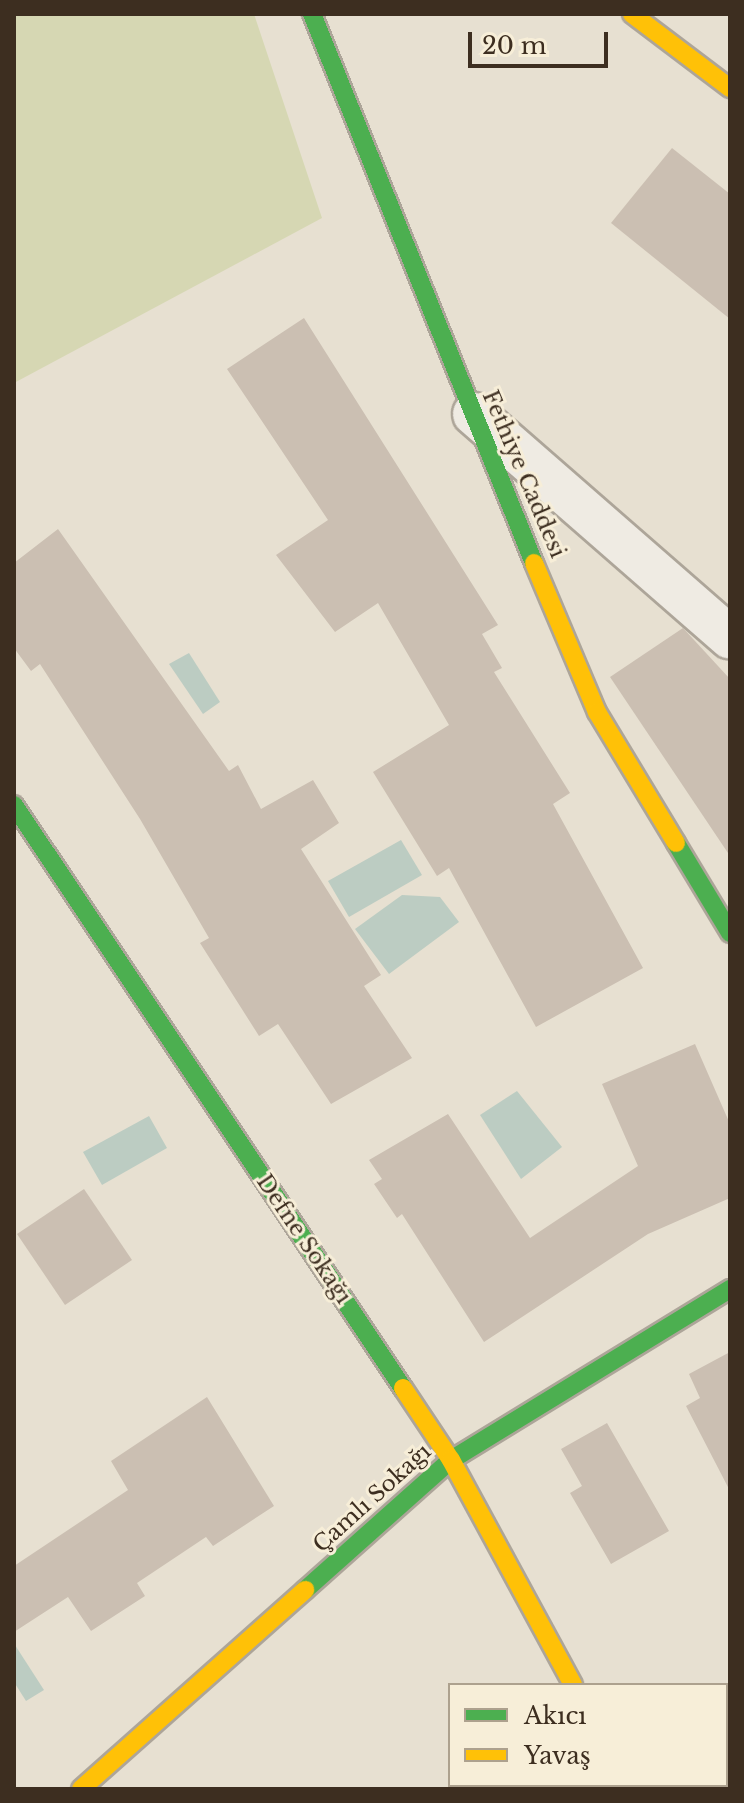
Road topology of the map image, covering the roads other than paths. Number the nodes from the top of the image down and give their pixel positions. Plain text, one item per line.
1 (312, 14) edge
2 (632, 14) edge
3 (730, 88) edge
4 (474, 414) junction
5 (730, 637) edge
6 (14, 805) edge
7 (730, 933) edge
8 (730, 1289) edge
9 (451, 1460) junction
10 (572, 1683) edge
11 (81, 1789) edge

1 - 4 street, Fethiye Caddesi
2 - 3 street
4 - 5 street
4 - 7 street, Fethiye Caddesi
6 - 9 street, Defne Sokağı
8 - 9 street, Çamlı Sokağı
9 - 10 street, Defne Sokağı
9 - 11 street, Çamlı Sokağı

